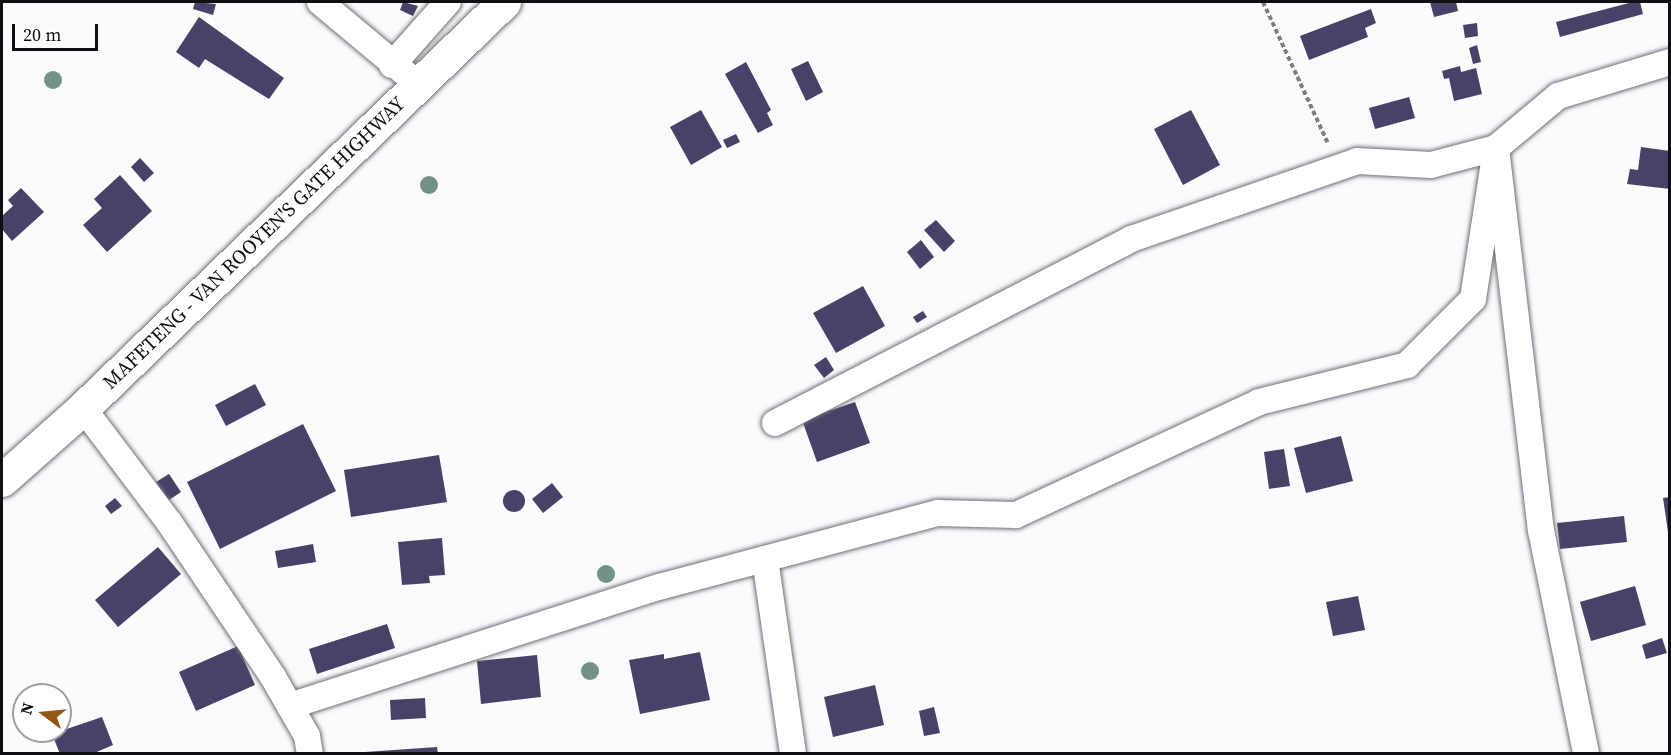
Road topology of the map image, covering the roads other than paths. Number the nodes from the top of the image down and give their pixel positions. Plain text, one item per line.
1 (320, 2) edge
2 (448, 2) edge
3 (504, 2) edge
4 (1670, 62) edge
5 (392, 65) junction
6 (418, 84) junction
7 (1496, 148) junction
8 (83, 408) junction
9 (775, 423) dead end
10 (2, 480) edge
11 (765, 560) junction
12 (290, 706) junction
13 (310, 753) edge
14 (794, 753) edge
15 (1586, 753) edge

1 - 5 street
2 - 5 street
3 - 6 main road, MAFETENG - VAN ROOYEN'S GATE HIGHWAY
4 - 7 street
5 - 6 street
6 - 8 main road, MAFETENG - VAN ROOYEN'S GATE HIGHWAY
7 - 9 street
7 - 11 street
7 - 15 street
8 - 10 main road, MAFETENG - VAN ROOYEN'S GATE HIGHWAY
8 - 12 street
11 - 12 street
11 - 14 street
12 - 13 street

